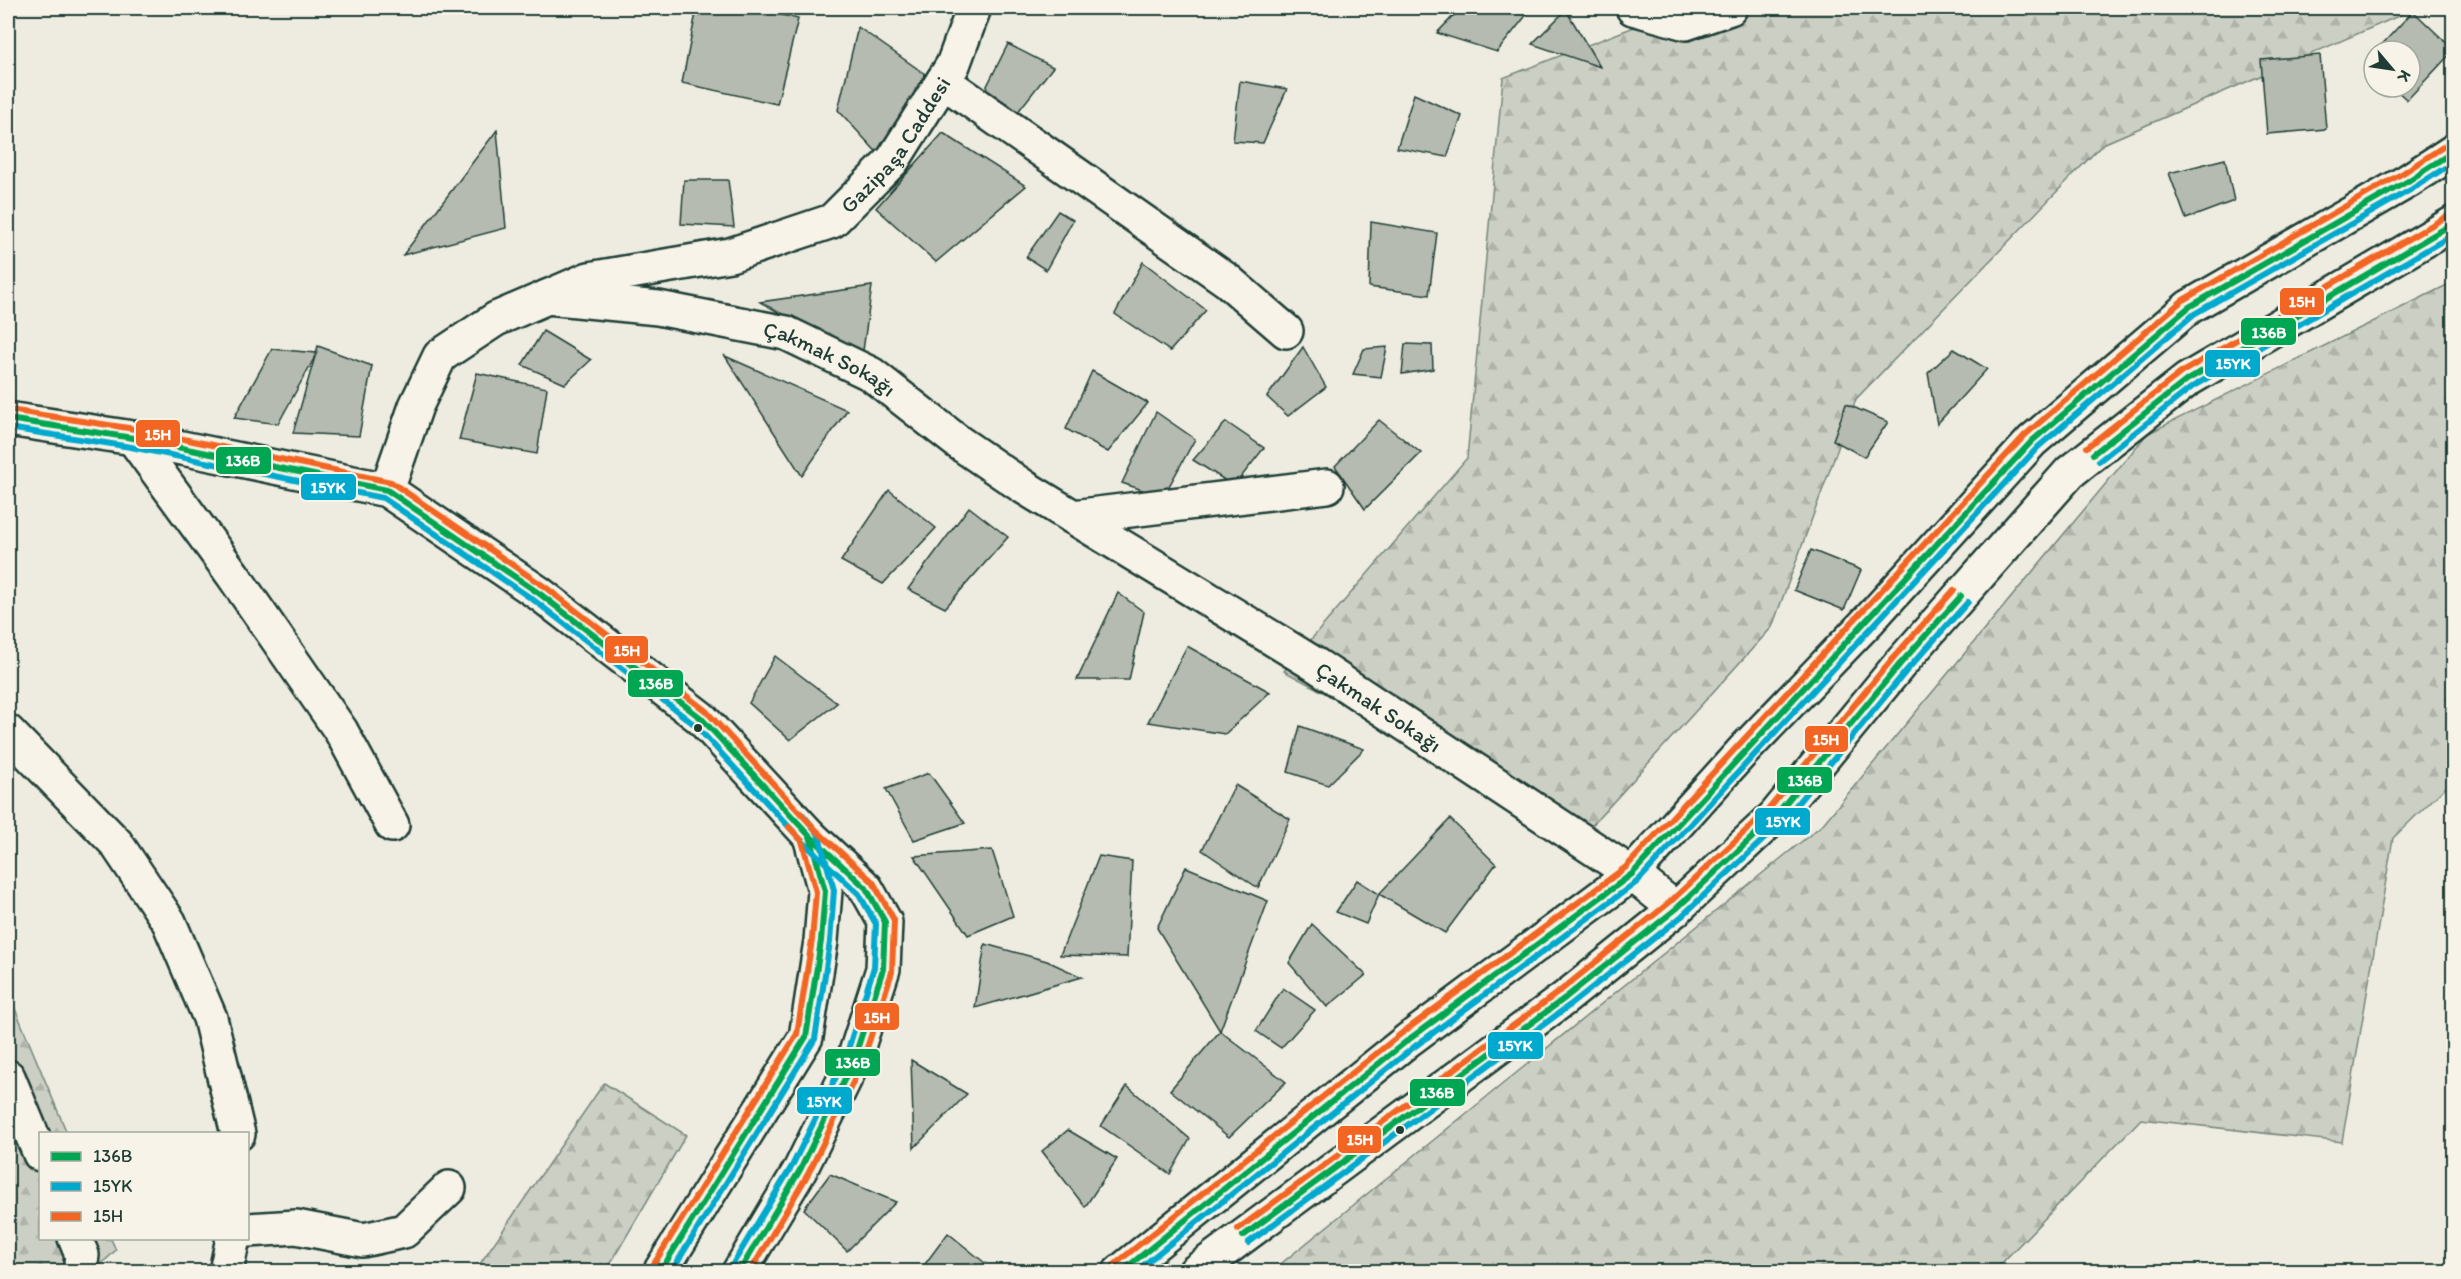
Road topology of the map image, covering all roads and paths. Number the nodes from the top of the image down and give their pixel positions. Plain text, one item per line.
1 (974, 8) edge
2 (1633, 8) edge
3 (1730, 8) edge
4 (943, 81) junction
5 (2454, 151) edge
6 (2454, 223) edge
7 (547, 297) junction
8 (1286, 331) dead end
9 (8, 419) edge
10 (133, 438) junction
11 (1327, 486) dead end
12 (387, 490) junction
13 (1073, 517) junction
14 (8, 732) edge
15 (392, 825) dead end
16 (810, 836) junction
17 (1632, 874) junction
18 (1676, 909) junction
19 (8, 1077) edge
20 (238, 1132) edge
21 (39, 1152) edge
22 (449, 1188) dead end
23 (249, 1230) edge
24 (75, 1240) edge
25 (233, 1240) edge
26 (80, 1272) edge
27 (226, 1272) edge
28 (660, 1272) edge
29 (739, 1272) edge
30 (1120, 1272) edge
31 (1195, 1272) edge

1 - 4 main road, Gazipaşa Caddesi
2 - 3 main road
4 - 7 main road, Gazipaşa Caddesi
4 - 8 main road
5 - 17 main road
6 - 18 main road
7 - 12 main road, Gazipaşa Caddesi
7 - 13 main road, Çakmak Sokağı
9 - 10 main road
10 - 12 main road
10 - 15 main road
11 - 13 main road
12 - 16 main road
13 - 17 main road, Çakmak Sokağı
14 - 20 main road
16 - 28 main road
16 - 29 main road
17 - 18 main road, Çakmak Sokağı
17 - 30 main road
18 - 31 main road
19 - 21 main road
22 - 23 main road
24 - 26 main road
25 - 27 main road

